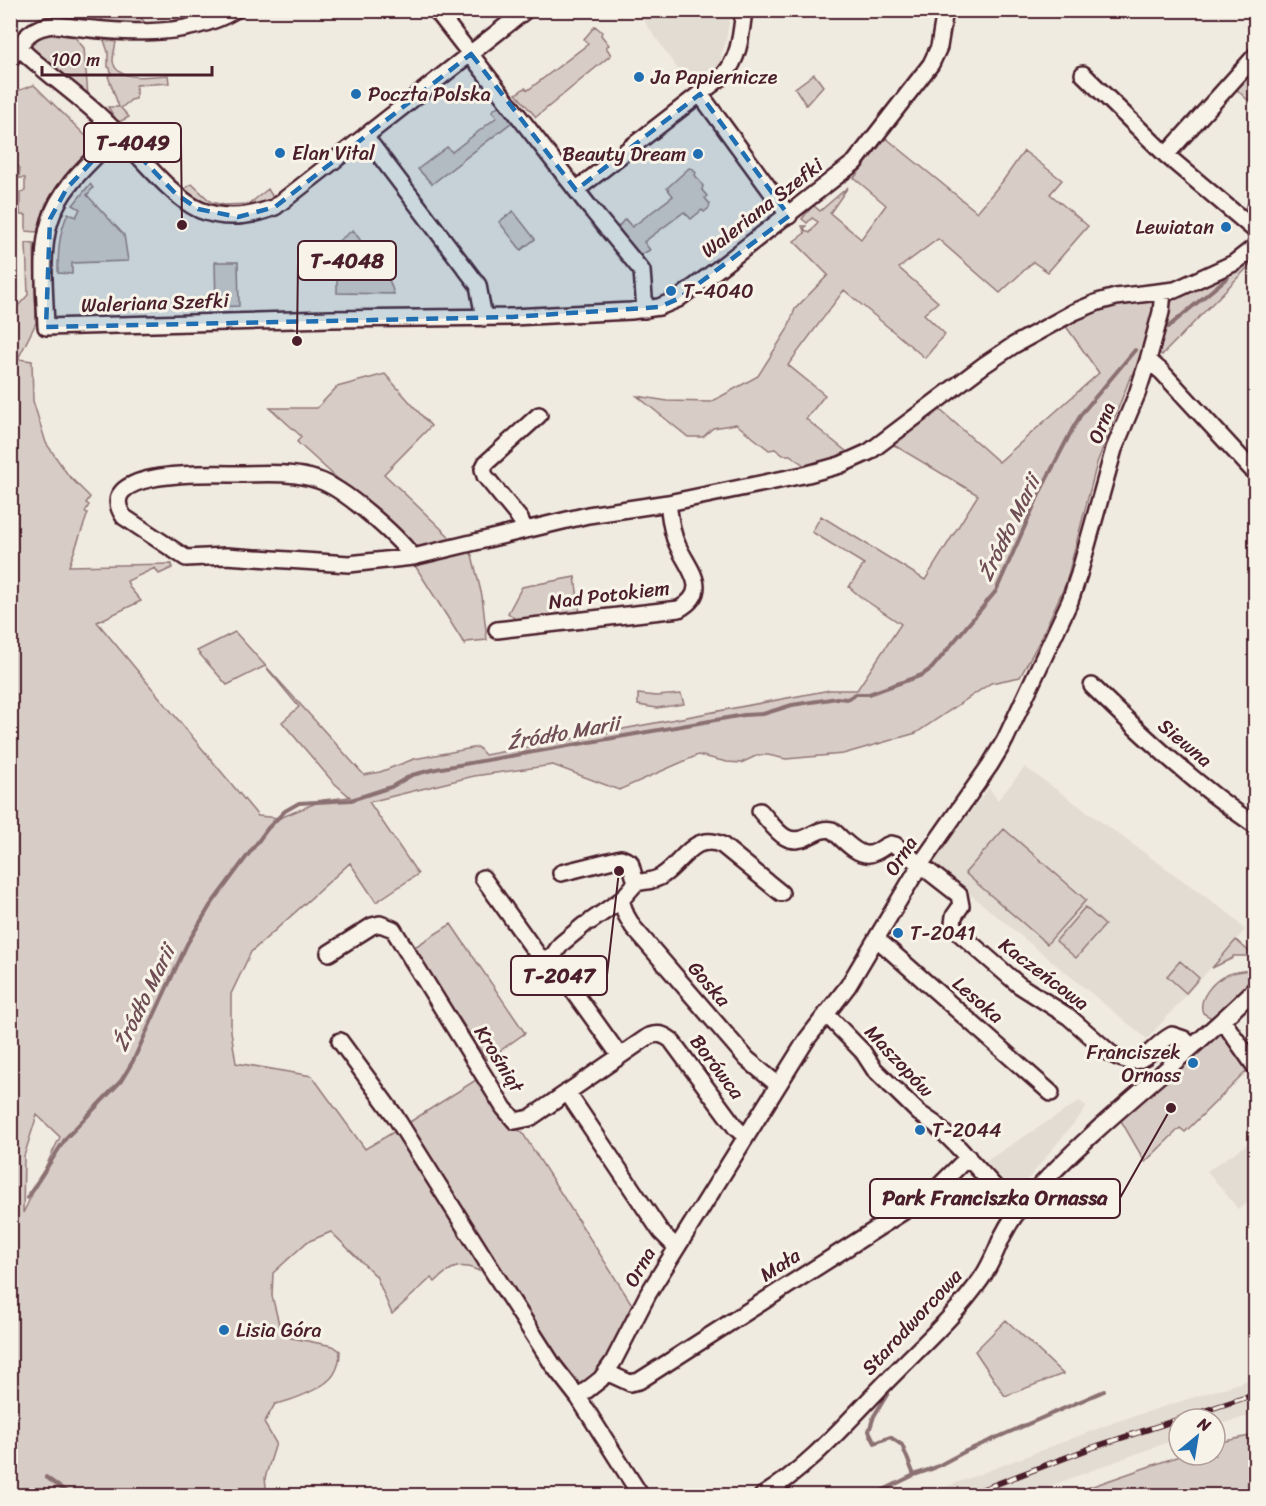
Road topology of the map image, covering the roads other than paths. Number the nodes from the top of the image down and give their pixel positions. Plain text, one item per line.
1 (235, 10) edge
2 (436, 10) edge
3 (526, 10) edge
4 (744, 10) edge
5 (945, 10) edge
6 (13, 49) edge
7 (471, 54) junction
8 (1256, 55) edge
9 (1083, 74) dead end
10 (700, 94) junction
11 (118, 134) junction
12 (365, 136) junction
13 (1166, 155) junction
14 (576, 189) junction
15 (789, 216) junction
16 (1256, 231) edge
17 (1256, 246) edge
18 (1163, 292) junction
19 (645, 310) junction
20 (484, 318) junction
21 (1148, 360) junction
22 (539, 415) dead end
23 (1256, 474) edge
24 (668, 502) junction
25 (525, 529) junction
26 (413, 557) junction
27 (498, 630) dead end
28 (1092, 686) dead end
29 (759, 811) dead end
30 (1256, 826) edge
31 (920, 865) junction
32 (561, 873) dead end
33 (483, 878) dead end
34 (636, 883) junction
35 (780, 893) dead end
36 (621, 900) junction
37 (877, 939) junction
38 (329, 953) dead end
39 (548, 963) junction
40 (1256, 988) edge
41 (826, 1014) junction
42 (1222, 1021) junction
43 (340, 1041) dead end
44 (1192, 1047) junction
45 (620, 1056) junction
46 (1256, 1068) edge
47 (778, 1085) junction
48 (567, 1092) junction
49 (1051, 1093) dead end
50 (746, 1137) junction
51 (968, 1157) junction
52 (1018, 1212) junction
53 (676, 1247) junction
54 (606, 1372) junction
55 (579, 1397) junction
56 (641, 1496) edge
57 (762, 1496) edge

1 - 6 street
2 - 7 street
3 - 7 street
4 - 10 street
5 - 15 street, Waleriana Szefki
6 - 11 street
7 - 12 street
7 - 14 street
8 - 13 street
9 - 13 street
10 - 14 street
10 - 15 street
11 - 12 street
11 - 20 street, Waleriana Szefki
12 - 20 street
13 - 16 street
14 - 19 street
15 - 19 street, Waleriana Szefki
17 - 18 street
18 - 21 street, Orna
18 - 24 street
19 - 20 street, Waleriana Szefki
21 - 23 street
21 - 31 street, Orna
22 - 25 street
24 - 25 street
24 - 27 street, Nad Potokiem
25 - 26 street
26 - 26 street
28 - 30 street, Siewna
29 - 31 street, Kaczeńcowa
31 - 37 street, Orna
31 - 44 street, Kaczeńcowa
32 - 34 street
33 - 39 street
34 - 35 street
34 - 36 street
36 - 39 street
36 - 47 street, Goska
37 - 41 street, Orna
37 - 49 street, Lesoka
38 - 48 street, Krośniąt
39 - 45 street
40 - 42 street, Starodworcowa
41 - 47 street, Orna
41 - 51 street, Maszopów
42 - 44 street, Starodworcowa
42 - 46 street
43 - 55 street
44 - 52 street, Starodworcowa
45 - 48 street, Borówca
45 - 50 street, Borówca
47 - 50 street, Orna
48 - 53 street
50 - 53 street, Orna
51 - 52 street, Maszopów
51 - 54 street, Mała
52 - 57 street, Starodworcowa
53 - 54 street, Orna
54 - 55 street, Orna
55 - 56 street

